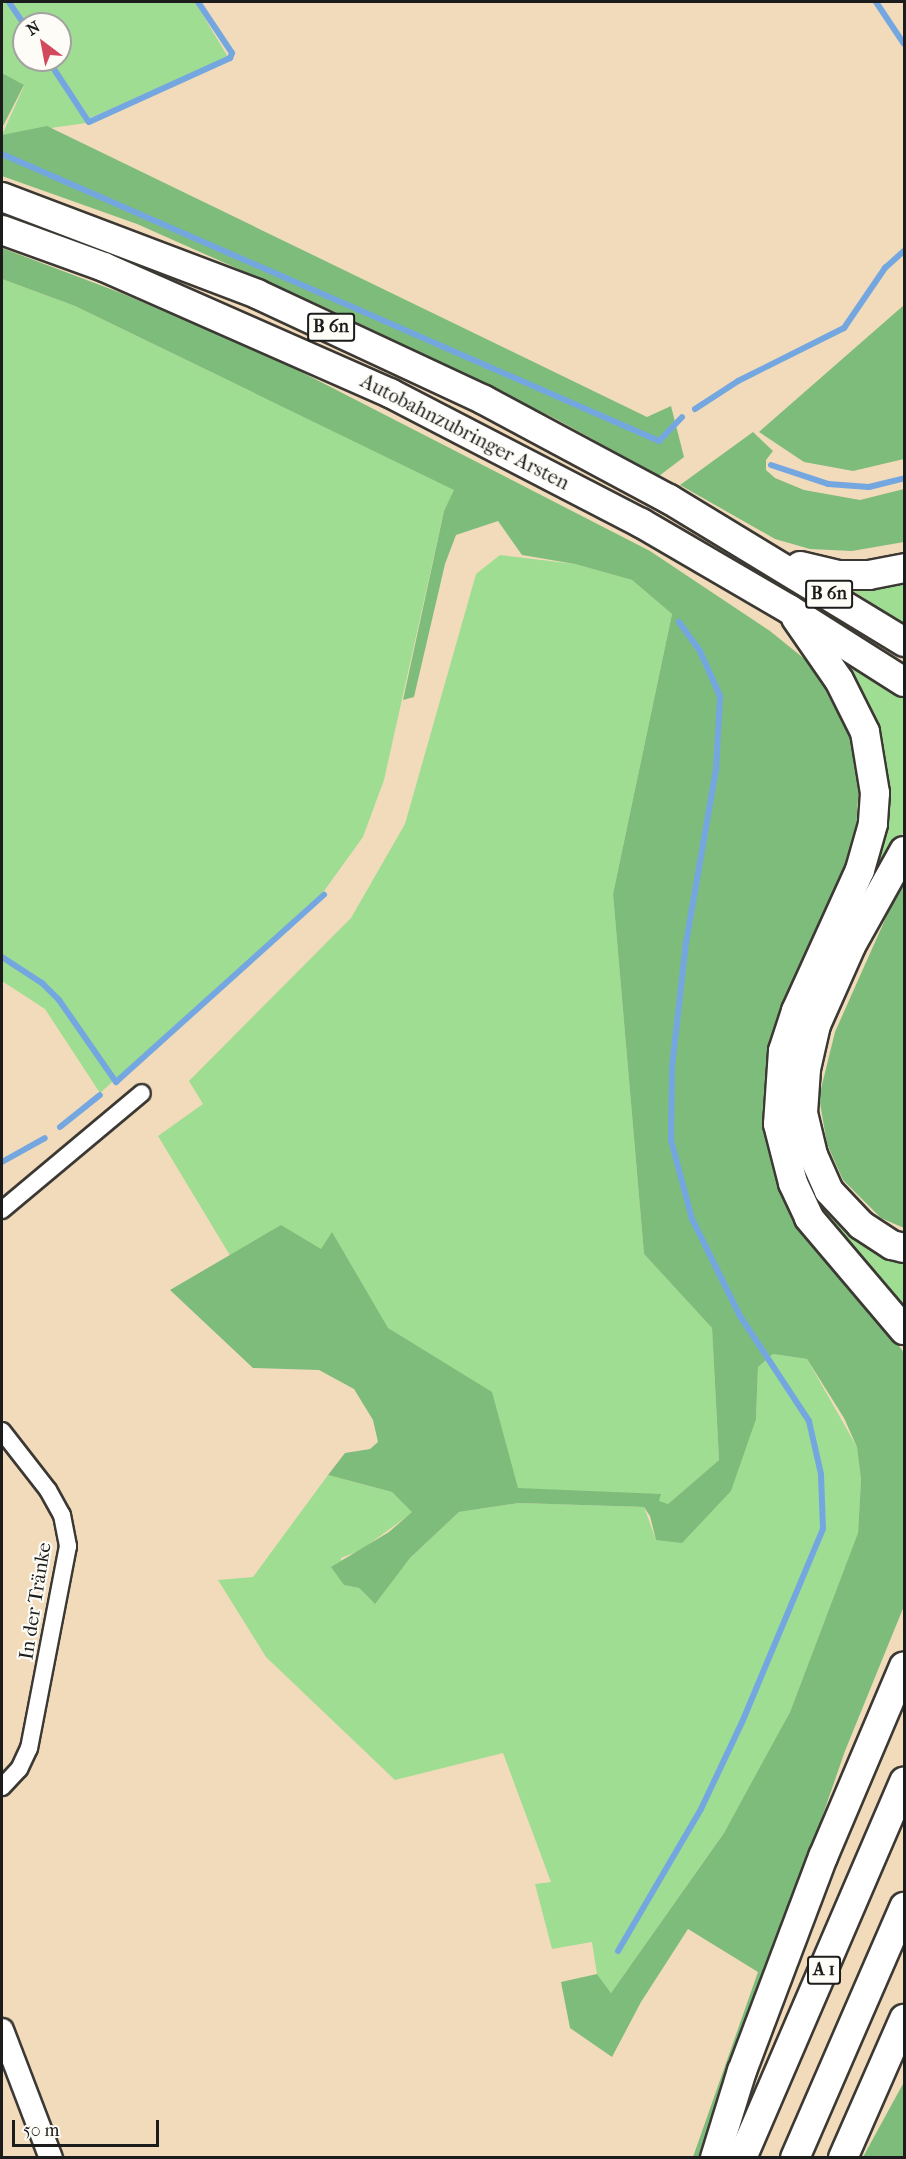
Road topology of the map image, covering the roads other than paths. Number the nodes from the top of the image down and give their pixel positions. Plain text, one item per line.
1 (2, 197) edge
2 (2, 231) edge
3 (753, 548) junction
4 (904, 568) edge
5 (789, 609) junction
6 (904, 642) edge
7 (904, 682) edge
8 (904, 852) edge
9 (142, 1093) dead end
10 (2, 1210) edge
11 (904, 1248) edge
12 (904, 1330) edge
13 (2, 1431) edge
14 (904, 1666) edge
15 (904, 1781) edge
16 (2, 1787) edge
17 (904, 1907) edge
18 (904, 2019) edge
19 (2, 2030) edge
20 (51, 2157) edge
21 (715, 2157) edge
22 (742, 2157) edge
23 (795, 2157) edge
24 (843, 2157) edge

1 - 3 highway, Autobahnzubringer Arsten / B 6n
2 - 5 highway, Autobahnzubringer Arsten / B 6n
3 - 4 highway
3 - 6 highway, Autobahnzubringer Arsten / B 6n
5 - 7 highway, Autobahnzubringer Arsten / B 6n
5 - 12 highway
8 - 11 highway
9 - 10 street
13 - 16 street, In der Tränke
14 - 21 highway
15 - 22 highway, A 1
17 - 23 highway, A 1
18 - 24 highway
19 - 20 street

